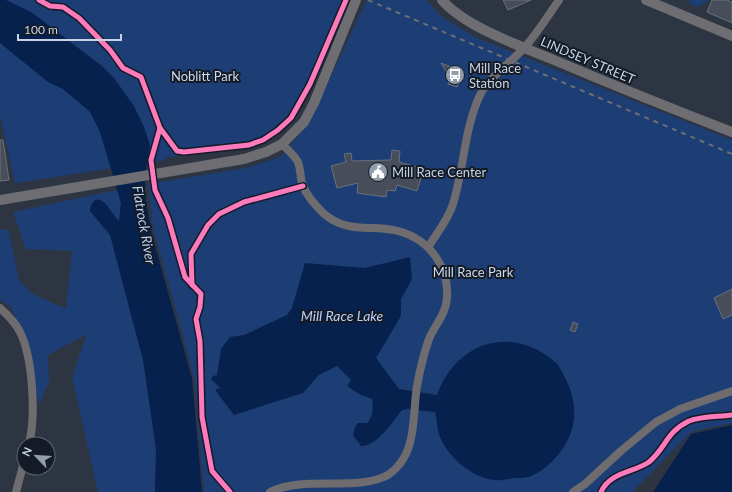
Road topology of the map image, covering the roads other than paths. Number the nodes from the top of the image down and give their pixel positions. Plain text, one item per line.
1 (356, 0) edge
2 (442, 0) edge
3 (559, 0) edge
4 (646, 0) edge
5 (732, 36) edge
6 (524, 47) junction
7 (732, 132) edge
8 (282, 144) junction
9 (5, 199) edge
10 (429, 246) junction
11 (0, 308) edge
12 (732, 390) edge
13 (30, 436) edge
14 (20, 476) edge
15 (16, 492) edge
16 (270, 492) edge
17 (573, 492) edge

1 - 8 main road
2 - 6 main road, LINDSEY STREET
3 - 6 street
4 - 5 main road
6 - 7 main road, LINDSEY STREET
6 - 10 street
8 - 9 main road
8 - 10 street
10 - 16 street
11 - 13 street
12 - 17 street
14 - 15 street

